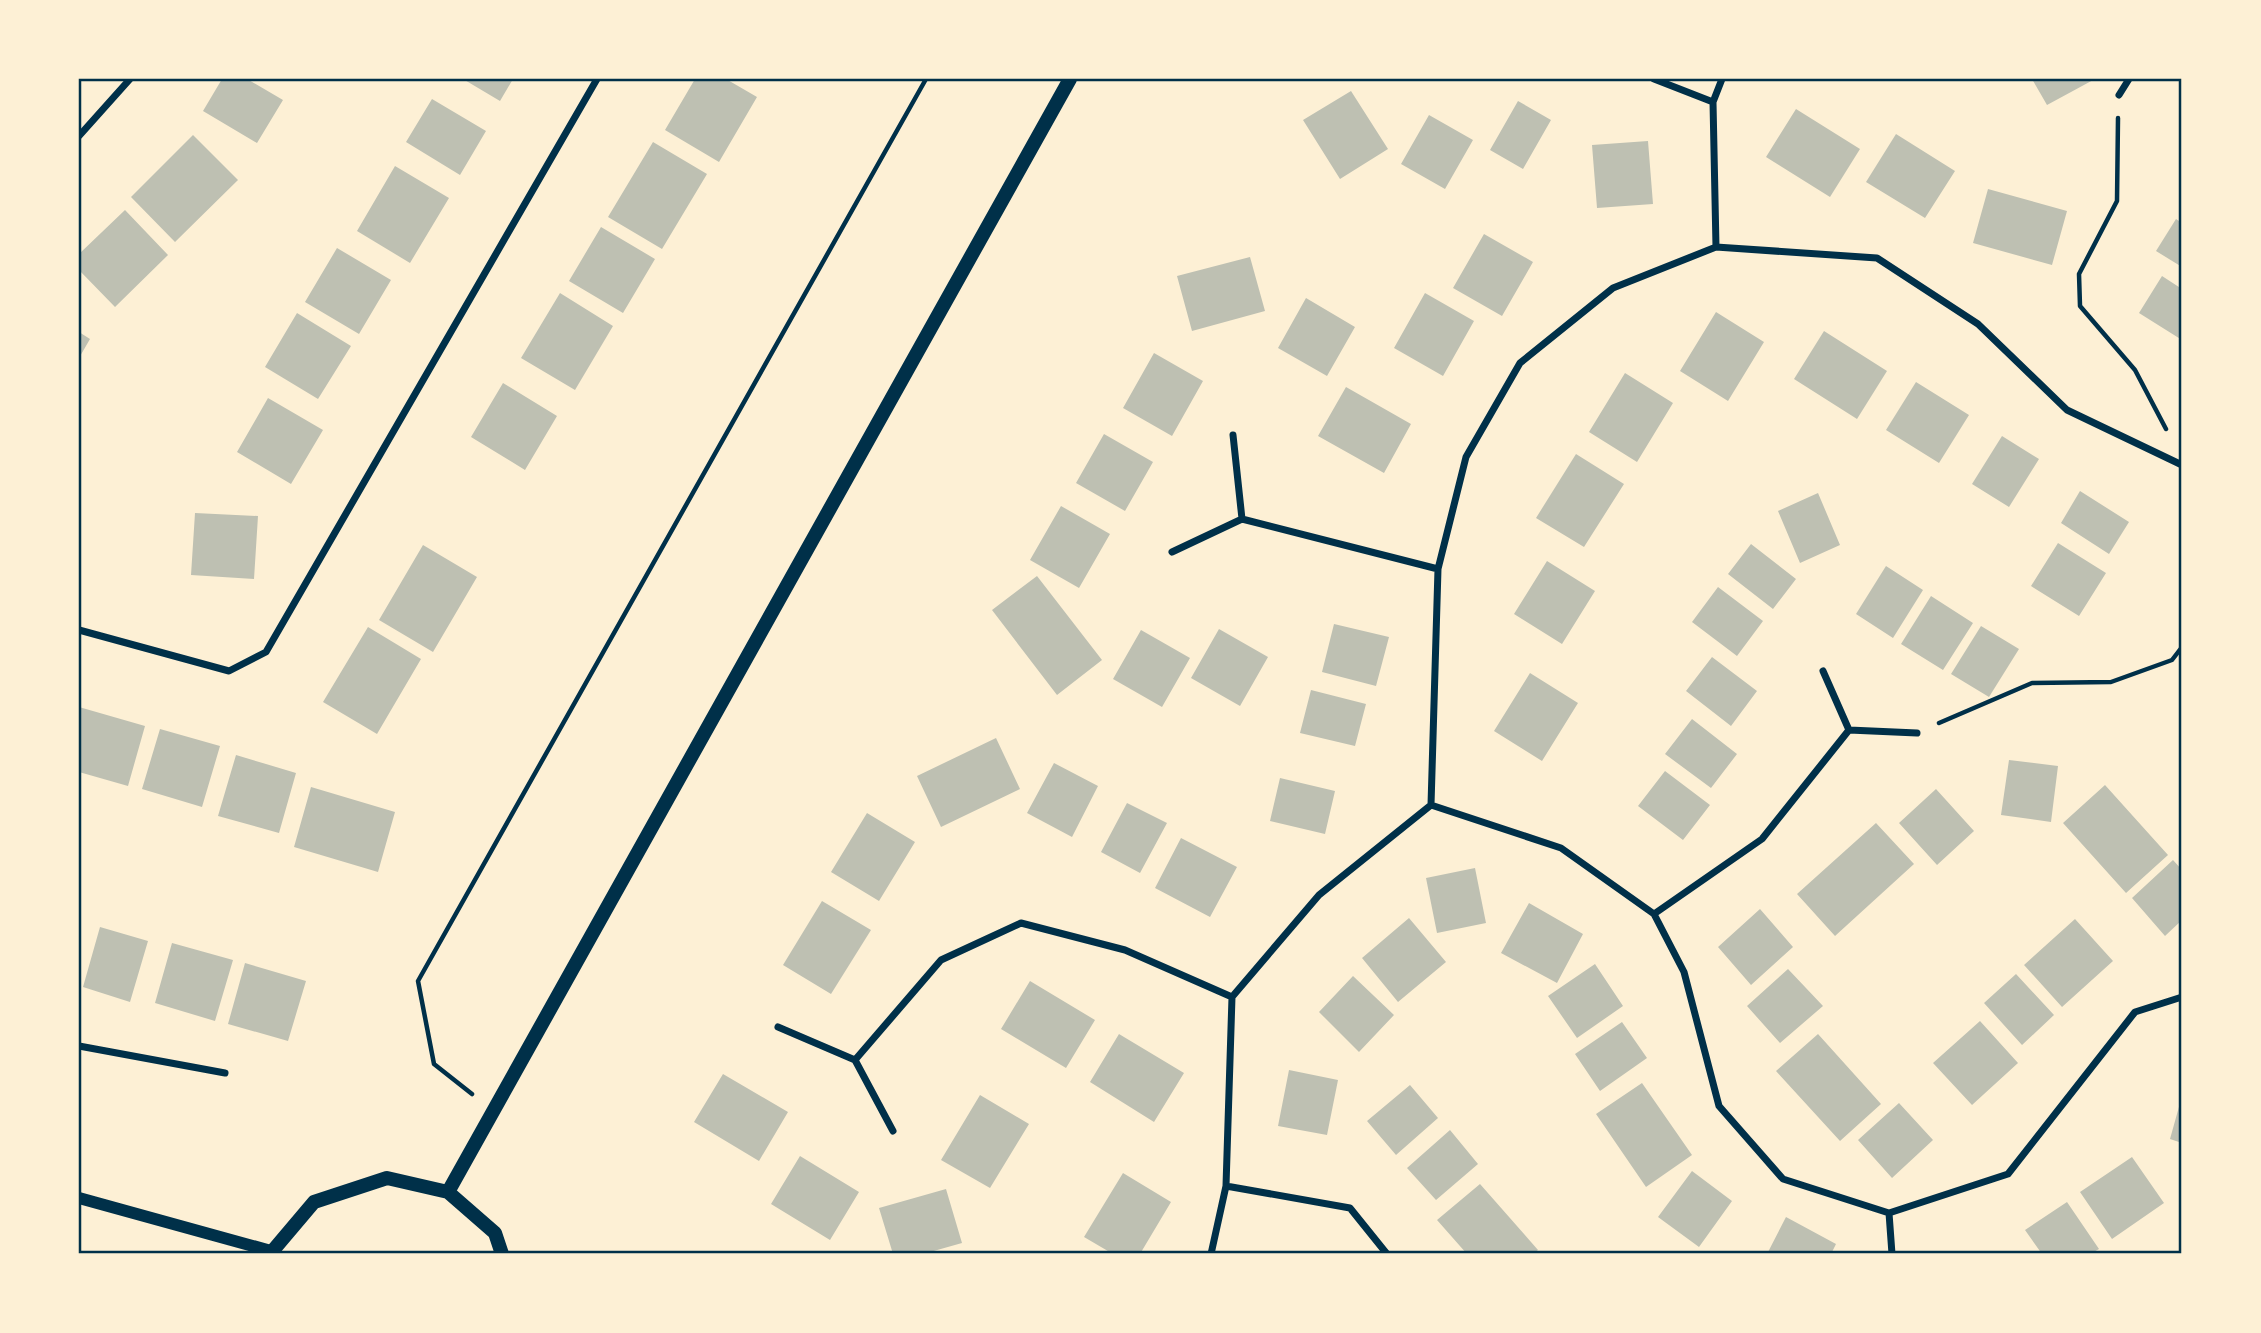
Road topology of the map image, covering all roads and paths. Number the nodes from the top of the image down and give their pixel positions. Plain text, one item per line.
1 (130, 79) edge
2 (597, 79) edge
3 (926, 79) edge
4 (1070, 79) edge
5 (1654, 79) edge
6 (1722, 79) edge
7 (2129, 79) edge
8 (2119, 95) joint
9 (1713, 102) junction
10 (79, 136) edge
11 (1716, 247) junction
12 (1233, 435) dead end
13 (2170, 438) dead end
14 (2182, 465) edge
15 (1242, 519) junction
16 (1172, 552) dead end
17 (1438, 569) junction
18 (79, 630) edge
19 (2182, 647) edge
20 (1823, 671) dead end
21 (1849, 730) junction
22 (1917, 733) joint
23 (1432, 805) junction
24 (1654, 914) junction
25 (2182, 997) edge
26 (1232, 998) junction
27 (778, 1027) dead end
28 (79, 1046) edge
29 (855, 1060) junction
30 (225, 1073) dead end
31 (492, 1109) junction
32 (893, 1131) dead end
33 (1226, 1186) junction
34 (447, 1192) junction
35 (79, 1198) edge
36 (1888, 1213) junction
37 (271, 1252) edge
38 (502, 1254) edge
39 (1211, 1254) edge
40 (1387, 1254) edge
41 (1892, 1254) edge

1 - 10 street
2 - 18 street
3 - 31 path
4 - 31 main road
5 - 9 street
6 - 9 street
7 - 8 street
8 - 13 path
9 - 11 street
11 - 14 street
11 - 17 street
12 - 15 street
15 - 16 street
15 - 17 street
17 - 23 street
19 - 22 path
20 - 21 street
21 - 22 street
21 - 24 street
23 - 24 street
23 - 26 street
24 - 36 street
25 - 36 street
26 - 29 street
26 - 33 street
27 - 29 street
28 - 30 street
29 - 32 street
31 - 34 main road
33 - 39 street
33 - 40 street
34 - 37 main road
34 - 38 main road
35 - 37 street
36 - 41 street

